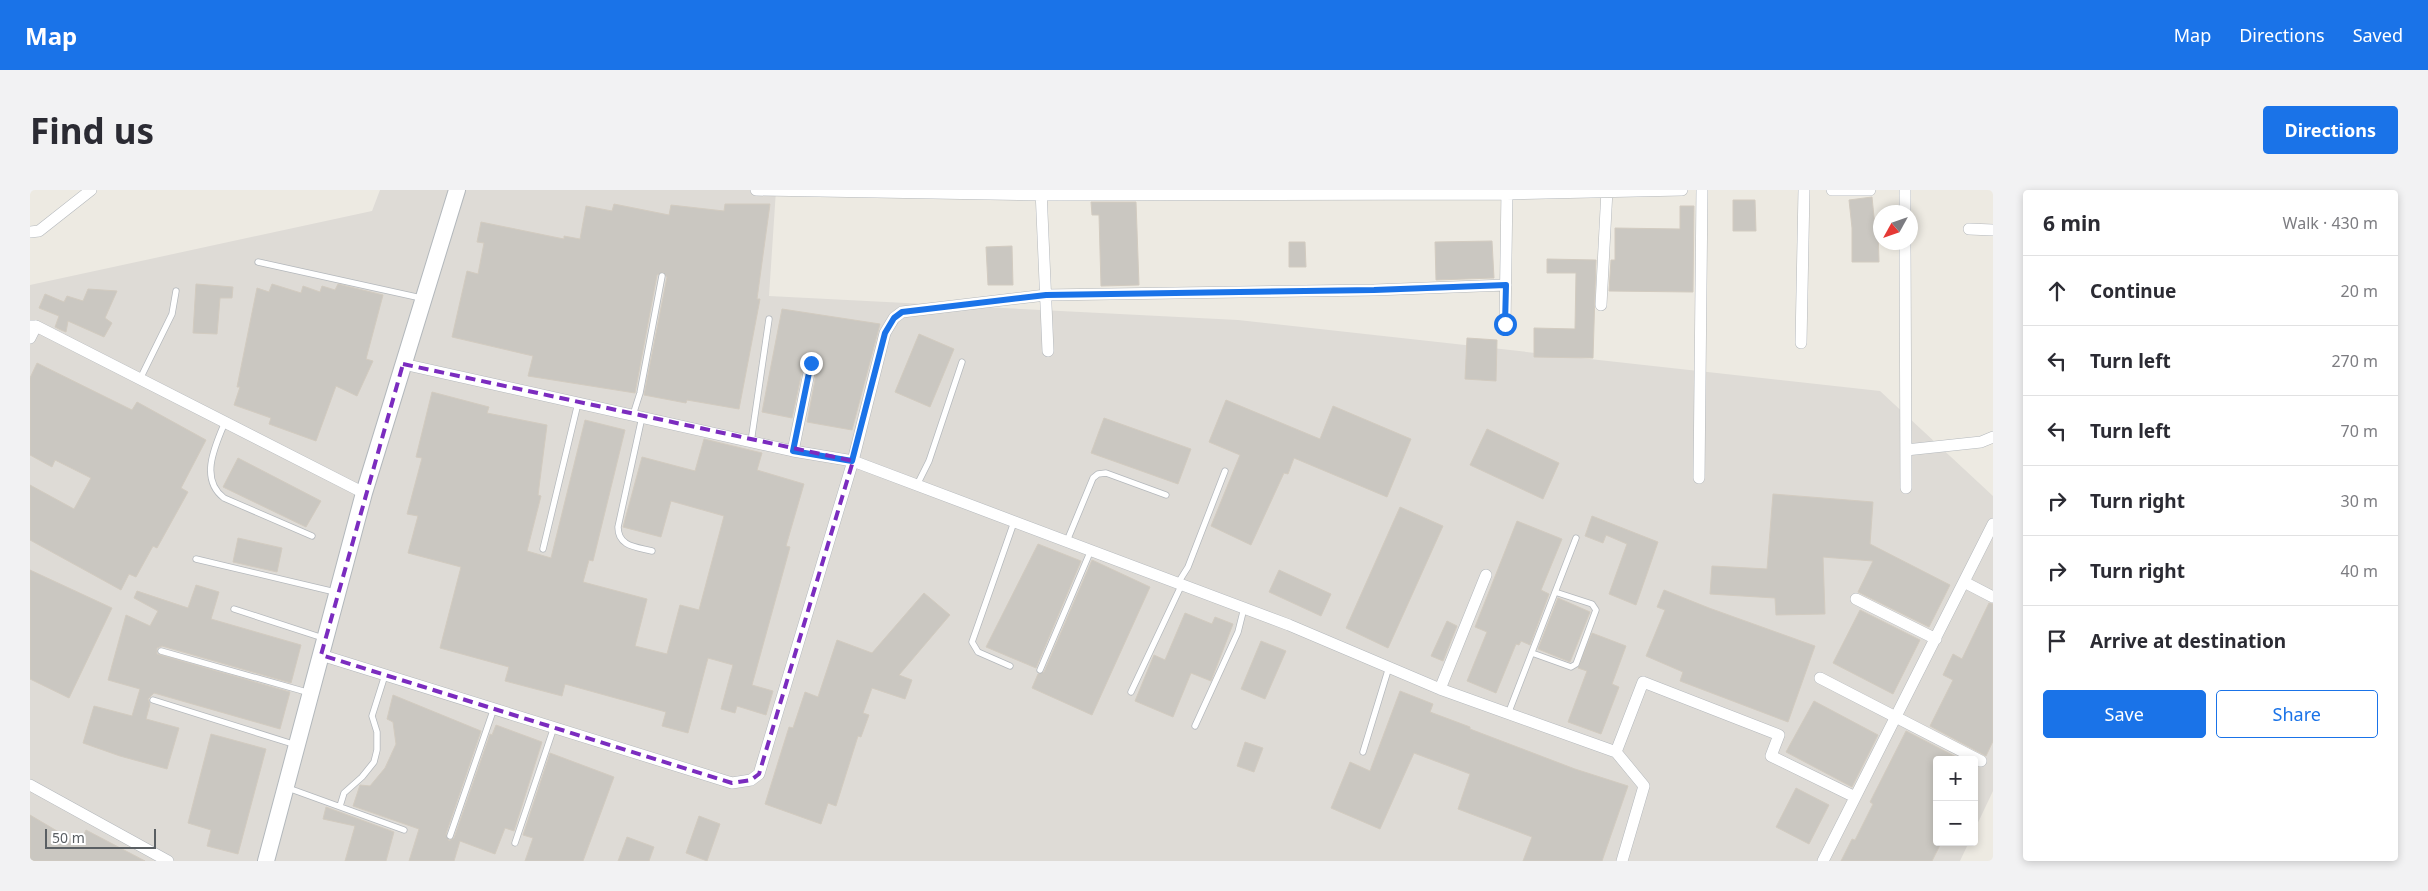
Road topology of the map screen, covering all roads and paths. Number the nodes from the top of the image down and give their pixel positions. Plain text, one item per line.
1 (91, 190) edge
2 (457, 190) edge
3 (756, 190) edge
4 (1607, 190) edge
5 (1682, 190) edge
6 (1702, 190) edge
7 (1804, 190) edge
8 (1832, 190) edge
9 (1870, 190) edge
10 (1905, 190) edge
11 (1042, 192) edge
12 (1507, 192) edge
13 (1905, 205) edge
14 (1969, 229) dead end
15 (1993, 230) edge
16 (30, 232) edge
17 (1905, 250) edge
18 (258, 262) dead end
19 (662, 276) dead end
20 (1506, 285) junction
21 (176, 291) dead end
22 (1046, 295) junction
23 (423, 298) junction
24 (1601, 305) dead end
25 (769, 319) dead end
26 (1505, 324) dead end
27 (33, 326) edge
28 (30, 338) edge
29 (1801, 344) dead end
30 (1048, 351) dead end
31 (962, 362) dead end
32 (811, 363) dead end
33 (403, 364) junction
34 (140, 379) junction
35 (578, 403) junction
36 (637, 416) junction
37 (225, 422) junction
38 (1993, 437) edge
39 (751, 442) junction
40 (1906, 450) junction
41 (793, 451) junction
42 (852, 461) junction
43 (1226, 471) dead end
44 (1700, 478) dead end
45 (917, 485) junction
46 (1906, 488) dead end
47 (364, 493) junction
48 (1166, 495) dead end
49 (1014, 522) junction
50 (1993, 524) edge
51 (312, 536) dead end
52 (1576, 538) dead end
53 (1066, 541) junction
54 (544, 548) dead end
55 (1091, 550) junction
56 (652, 551) dead end
57 (196, 558) dead end
58 (1486, 575) dead end
59 (1964, 582) junction
60 (1180, 584) junction
61 (1555, 592) junction
62 (337, 593) junction
63 (1993, 597) edge
64 (1856, 599) dead end
65 (1244, 608) junction
66 (234, 609) dead end
67 (325, 639) junction
68 (1936, 639) junction
69 (161, 651) dead end
70 (1532, 653) junction
71 (321, 655) junction
72 (1010, 666) dead end
73 (1389, 667) junction
74 (1040, 670) dead end
75 (385, 674) junction
76 (1820, 678) dead end
77 (1440, 689) junction
78 (1131, 692) dead end
79 (310, 693) junction
80 (152, 700) dead end
81 (494, 708) junction
82 (1508, 714) junction
83 (1896, 718) junction
84 (1195, 726) dead end
85 (554, 727) junction
86 (296, 745) junction
87 (1363, 752) dead end
88 (1616, 752) junction
89 (1981, 761) dead end
90 (30, 785) edge
91 (286, 787) junction
92 (1855, 797) junction
93 (340, 806) junction
94 (404, 830) dead end
95 (450, 836) dead end
96 (515, 844) dead end
97 (168, 861) edge
98 (266, 861) edge
99 (1622, 861) edge
100 (1823, 861) edge

1 - 16 street
2 - 23 street
3 - 11 street
4 - 5 street
4 - 12 street
4 - 24 street
6 - 44 street
7 - 29 street
8 - 9 street
10 - 13 street
11 - 12 street
11 - 22 street
12 - 20 street
14 - 15 street
17 - 40 street
18 - 23 lane
19 - 36 lane
20 - 22 street
20 - 26 street
21 - 34 lane
22 - 30 street
22 - 42 street
23 - 33 street
25 - 39 lane
27 - 28 street
27 - 34 street
31 - 45 lane
32 - 41 street
33 - 35 street
33 - 47 street
34 - 37 street
35 - 36 street
35 - 54 lane
36 - 39 street
36 - 56 lane
37 - 47 street
37 - 51 lane
38 - 40 street
39 - 41 street
40 - 46 street
41 - 42 street
42 - 45 street
42 - 85 street
43 - 60 lane
45 - 49 street
47 - 62 street
48 - 53 lane
49 - 53 street
49 - 72 lane
50 - 59 street
52 - 61 lane
53 - 55 street
55 - 60 street
55 - 74 lane
57 - 62 lane
58 - 77 street
59 - 63 street
59 - 68 street
60 - 65 street
60 - 78 lane
61 - 70 lane
61 - 70 lane
62 - 67 street
64 - 68 street
65 - 73 street
65 - 84 lane
66 - 67 lane
67 - 71 street
68 - 83 street
69 - 79 lane
70 - 82 lane
71 - 75 street
71 - 79 street
73 - 77 street
73 - 87 lane
75 - 81 street
75 - 93 lane
76 - 83 street
77 - 82 street
79 - 86 street
80 - 86 lane
81 - 85 street
81 - 95 lane
82 - 88 street
83 - 89 street
83 - 92 street
85 - 96 lane
86 - 91 street
88 - 92 street
88 - 99 street
90 - 97 street
91 - 93 lane
91 - 98 street
92 - 100 street
93 - 94 lane

